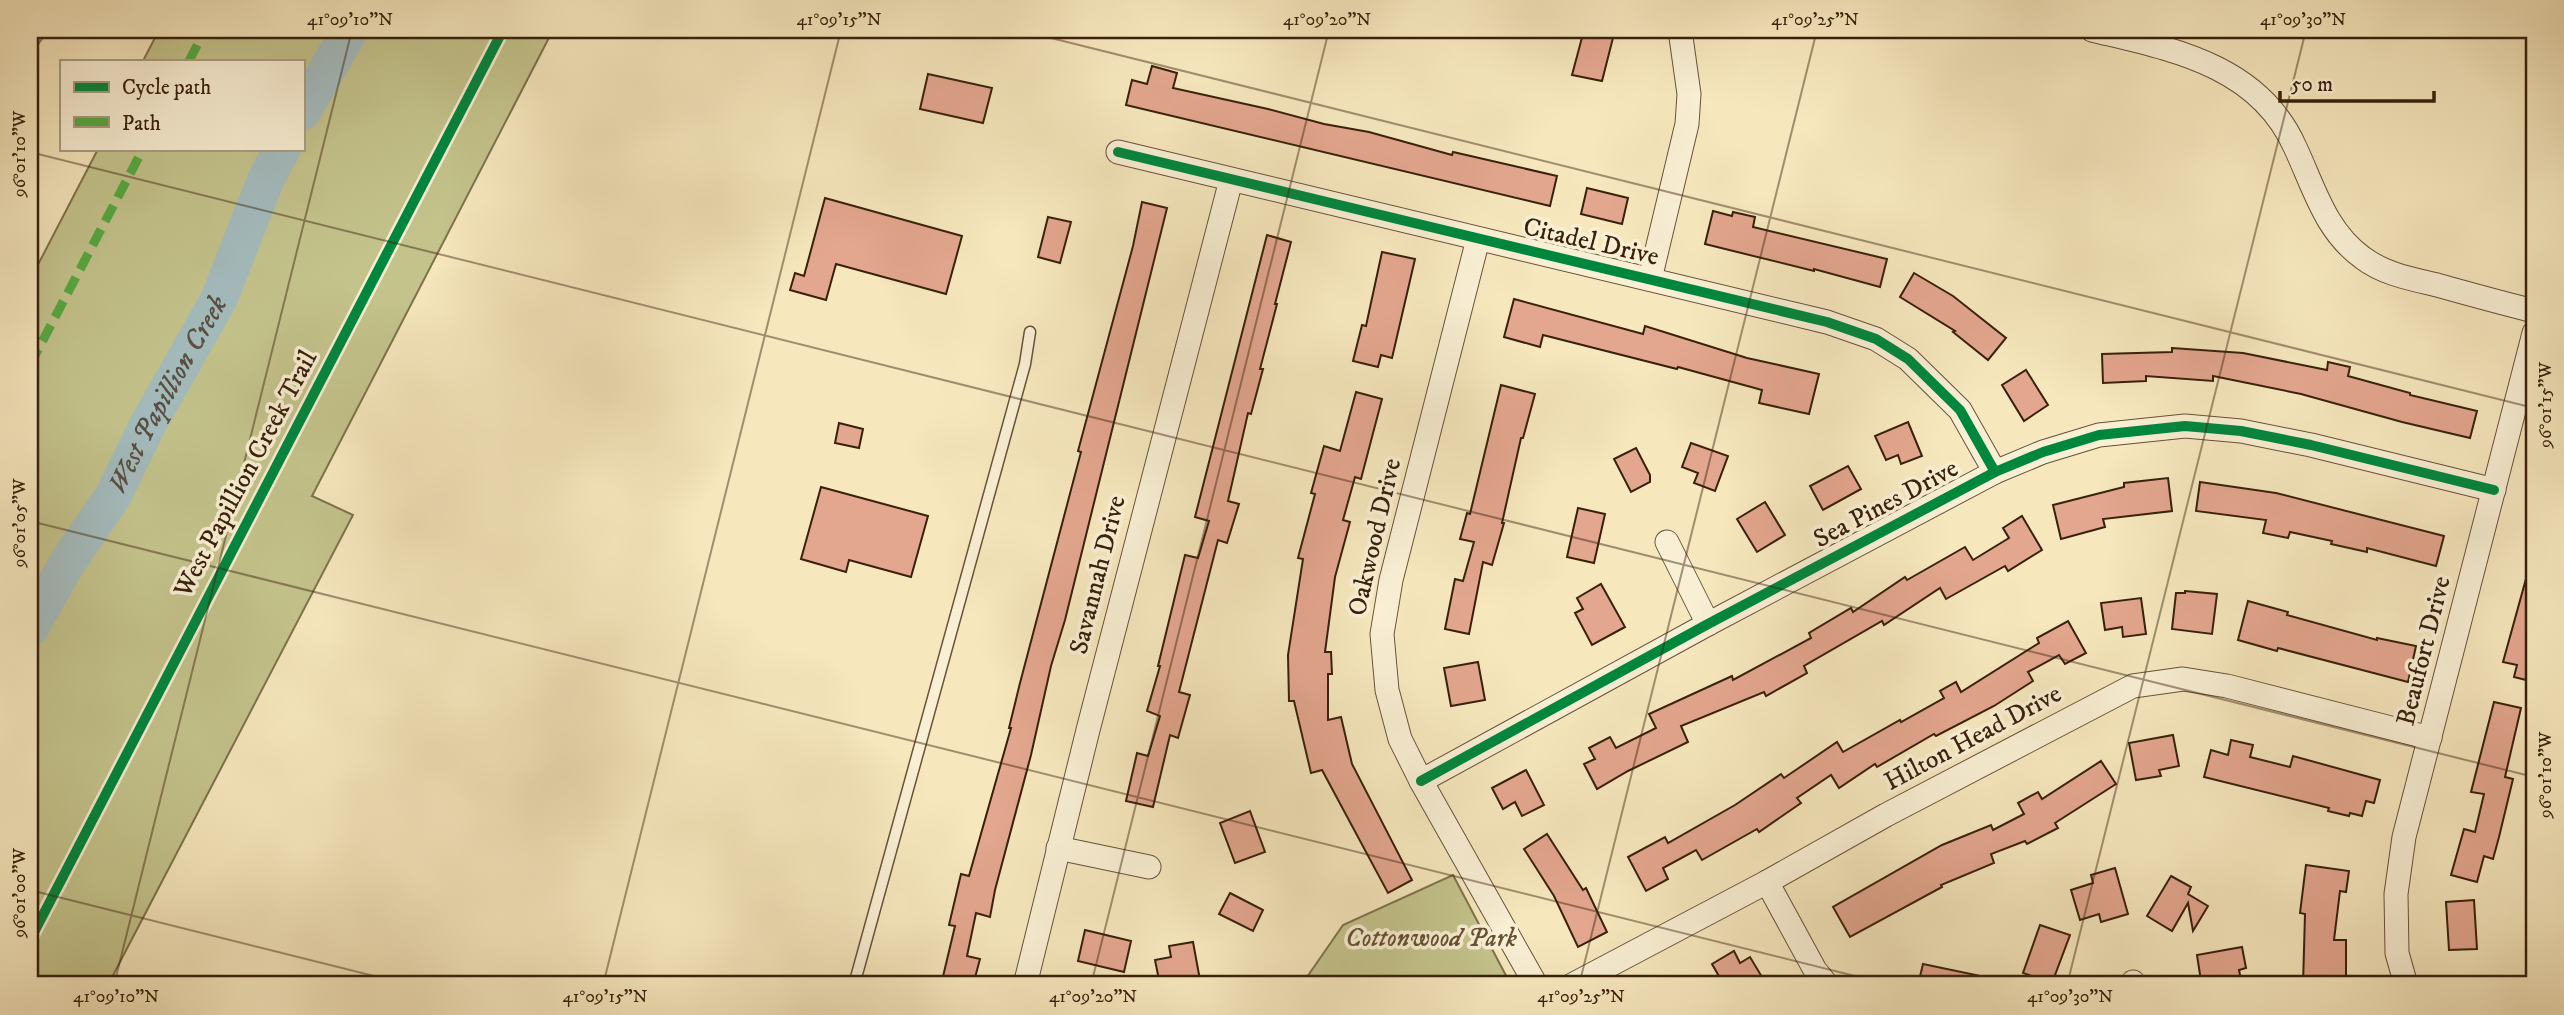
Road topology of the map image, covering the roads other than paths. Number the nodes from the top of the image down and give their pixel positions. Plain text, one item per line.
1 (1680, 30) edge
2 (2092, 30) edge
3 (1118, 152) dead end
4 (1231, 180) junction
5 (1478, 239) junction
6 (1650, 279) junction
7 (2534, 312) edge
8 (1030, 332) dead end
9 (2534, 332) edge
10 (1995, 472) junction
11 (2494, 490) junction
12 (1667, 542) dead end
13 (1707, 624) junction
14 (2430, 738) junction
15 (1421, 781) junction
16 (1058, 848) junction
17 (1149, 867) dead end
18 (1767, 882) junction
19 (854, 985) edge
20 (1025, 985) edge
21 (1536, 985) edge
22 (1572, 985) edge
23 (1827, 985) edge
24 (2406, 985) edge

1 - 6 street
2 - 7 street
3 - 4 street, Citadel Drive
4 - 5 street, Citadel Drive
4 - 16 street, Savannah Drive
5 - 6 street, Citadel Drive
5 - 15 street, Oakwood Drive
6 - 10 street, Citadel Drive
8 - 19 lane
9 - 11 street, Beaufort Drive
10 - 11 street, Sea Pines Drive
10 - 13 street, Sea Pines Drive
11 - 14 street, Beaufort Drive
12 - 13 street
13 - 15 street, Sea Pines Drive
14 - 18 street, Hilton Head Drive
14 - 24 street, Beaufort Drive
15 - 21 street, Oakwood Drive
16 - 17 street
16 - 20 street, Savannah Drive
18 - 22 street, Hilton Head Drive
18 - 23 street

